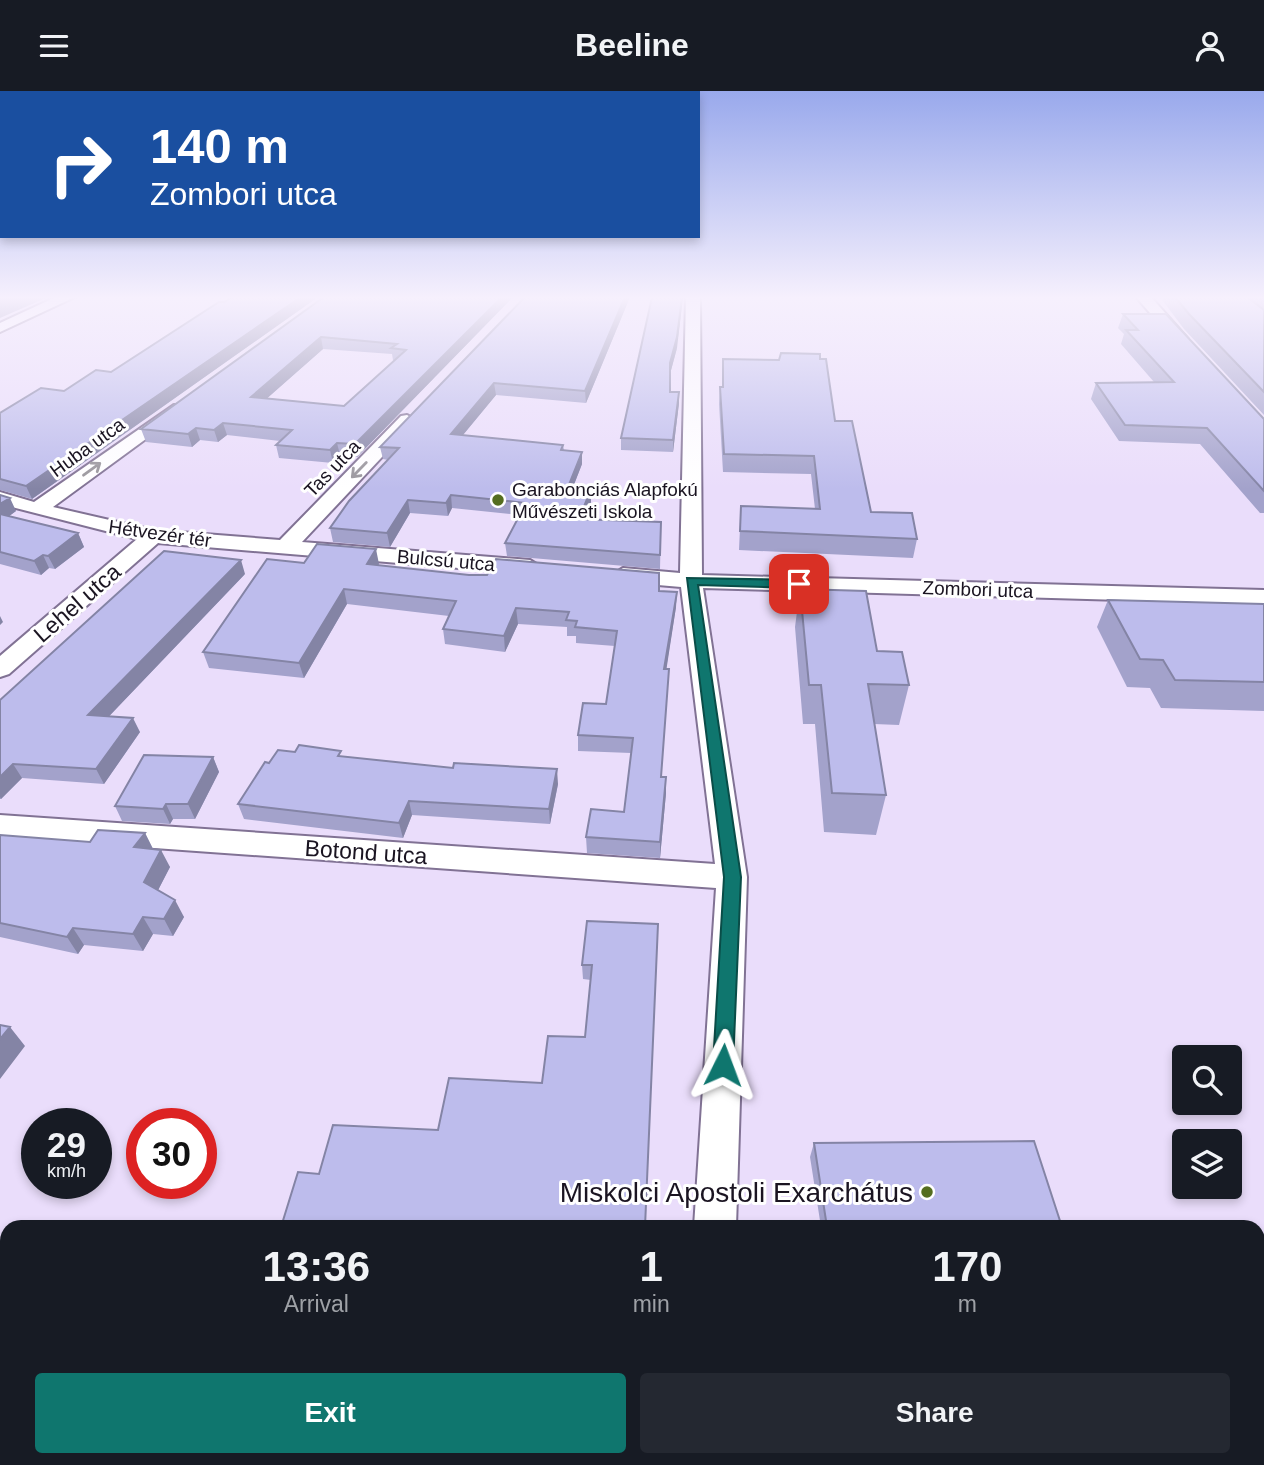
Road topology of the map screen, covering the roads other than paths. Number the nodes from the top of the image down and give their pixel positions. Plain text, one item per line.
1 (693, 361) edge
2 (188, 400) edge
3 (423, 404) edge
4 (0, 498) edge
5 (37, 509) junction
6 (153, 536) junction
7 (285, 547) junction
8 (545, 569) edge
9 (599, 573) edge
10 (691, 581) junction
11 (1264, 597) edge
12 (0, 669) edge
13 (0, 826) edge
14 (733, 877) junction
15 (715, 1220) edge

1 - 10 street
5 -> 2 street, Huba utca
3 -> 7 street, Tas utca
4 - 5 street
5 - 6 street, Hétvezér tér
6 - 7 street, Hétvezér tér
6 - 12 street, Lehel utca
7 - 8 street, Bulcsú utca
9 - 10 street
10 - 11 street, Zombori utca
10 - 14 street
13 - 14 street, Botond utca
14 - 15 street

